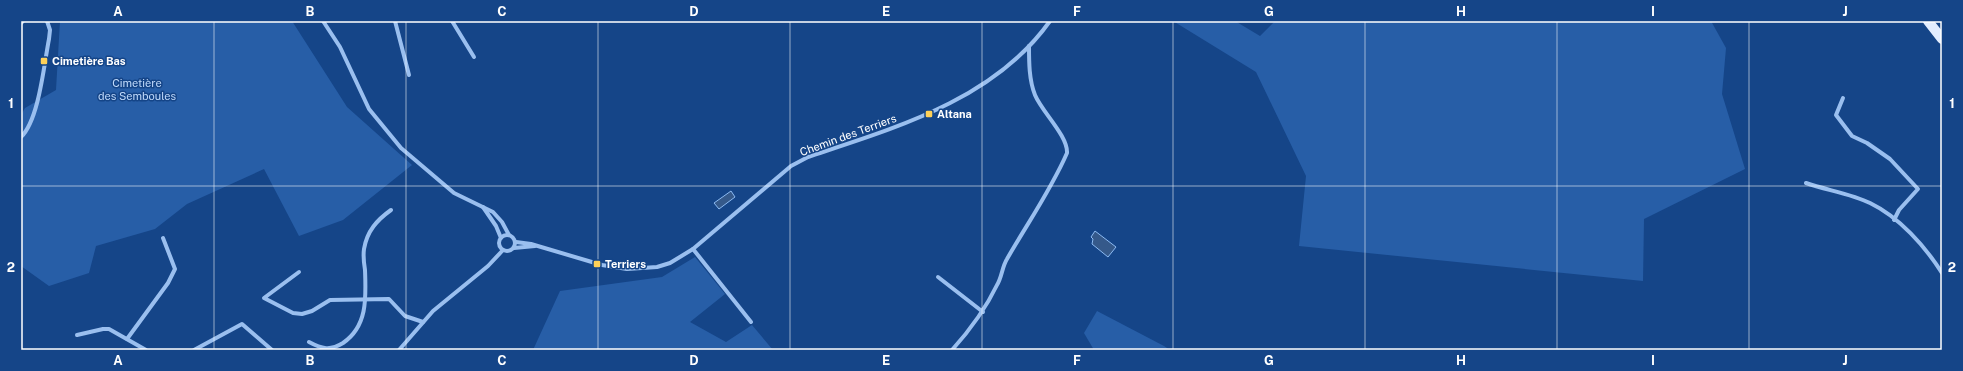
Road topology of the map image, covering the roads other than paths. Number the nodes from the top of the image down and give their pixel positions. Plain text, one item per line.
1 (23, 21) edge
2 (47, 21) edge
3 (323, 21) edge
4 (395, 21) edge
5 (452, 21) edge
6 (1050, 21) edge
7 (1928, 21) edge
8 (21, 23) edge
9 (1942, 39) edge
10 (1029, 46) junction
11 (474, 57) dead end
12 (409, 75) dead end
13 (1842, 98) dead end
14 (21, 137) edge
15 (1806, 184) dead end
16 (483, 207) junction
17 (391, 210) dead end
18 (1894, 220) junction
19 (510, 235) junction
20 (163, 238) dead end
21 (501, 238) junction
22 (516, 242) junction
23 (536, 246) junction
24 (514, 248) junction
25 (693, 249) junction
26 (503, 250) junction
27 (299, 272) dead end
28 (1942, 273) edge
29 (938, 277) dead end
30 (366, 299) junction
31 (983, 312) junction
32 (423, 322) junction
33 (751, 322) dead end
34 (78, 335) dead end
35 (127, 339) junction
36 (309, 342) dead end
37 (146, 350) edge
38 (194, 350) edge
39 (272, 350) edge
40 (399, 350) edge
41 (952, 350) edge

1 - 8 street
2 - 14 street
3 - 16 street
4 - 12 street
5 - 11 street
6 - 10 street, Chemin des Terriers
7 - 9 main road
10 - 25 street, Chemin des Terriers
10 - 31 street
13 - 18 street
15 - 18 street
16 - 19 street
16 - 21 street
17 - 30 street
18 - 28 street
19 - 21 street
19 - 22 street
20 - 35 street
21 - 26 street
22 - 23 street, Chemin des Terriers
22 - 24 street
23 - 24 street, Chemin des Terriers
23 - 25 street, Chemin des Terriers
24 - 26 street
25 - 33 street
26 - 32 street
27 - 30 street
29 - 31 street
30 - 32 street
30 - 36 street
31 - 41 street
32 - 40 street
34 - 35 street
35 - 37 street
38 - 39 street

